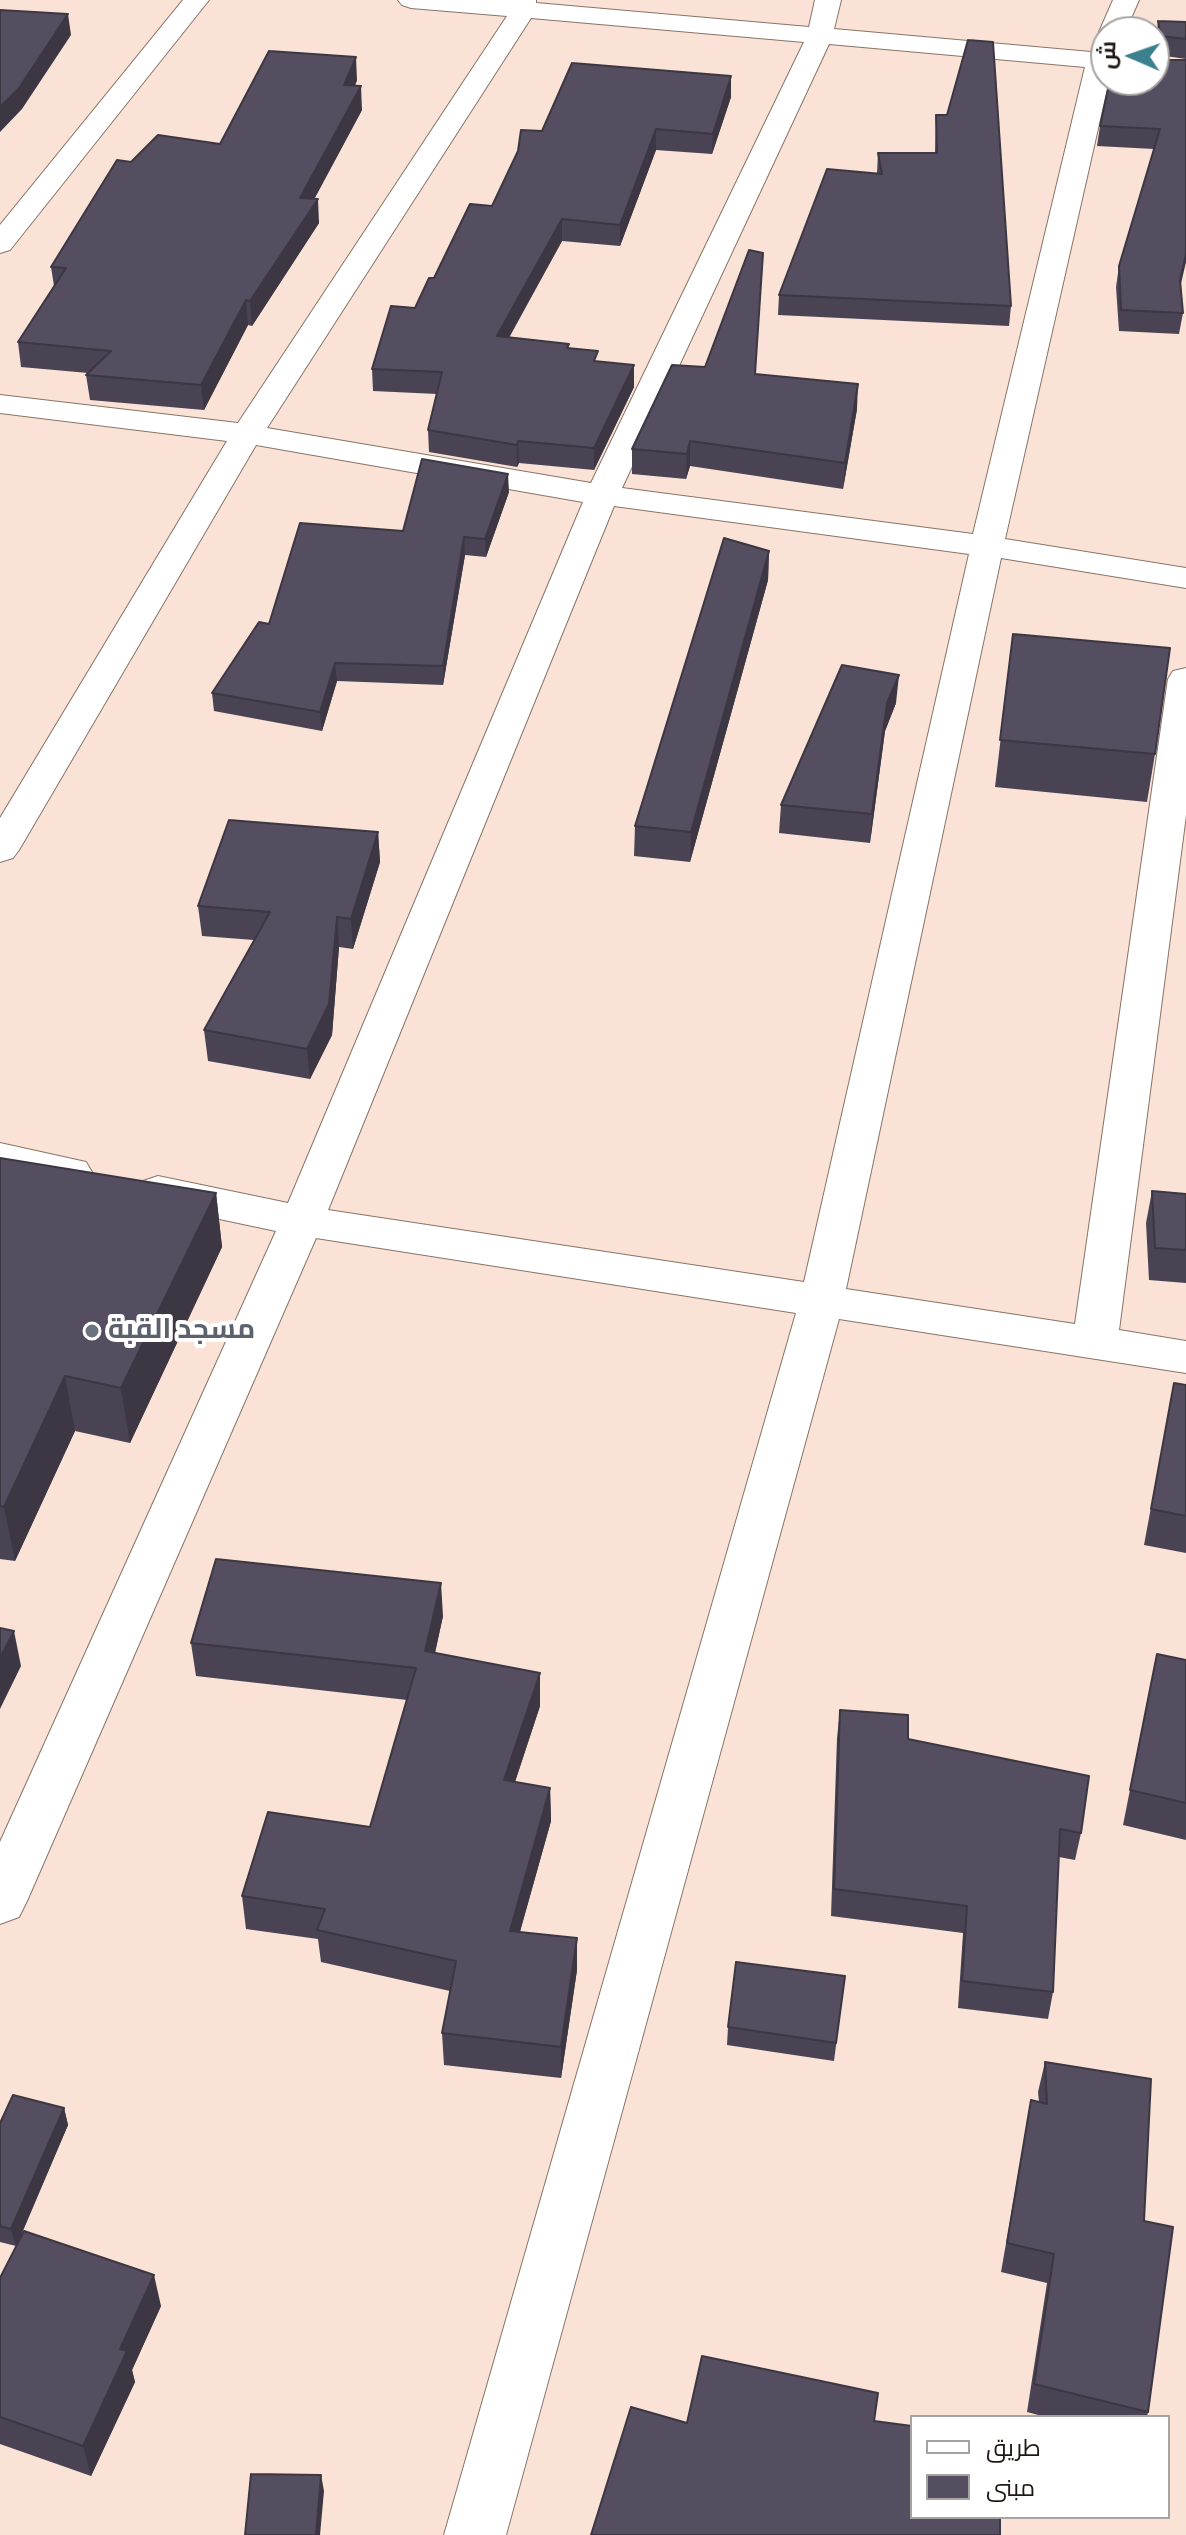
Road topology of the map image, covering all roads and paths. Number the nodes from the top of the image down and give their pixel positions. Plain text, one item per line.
1 (196, 0) edge
2 (411, 0) edge
3 (828, 0) edge
4 (523, 6) edge
5 (819, 38) junction
6 (1090, 49) edge
7 (1095, 96) edge
8 (0, 244) edge
9 (0, 404) edge
10 (247, 434) junction
11 (602, 495) junction
12 (987, 546) junction
13 (1186, 578) edge
14 (1186, 679) edge
15 (0, 850) edge
16 (0, 1157) edge
17 (302, 1221) junction
18 (822, 1299) junction
19 (1095, 1341) junction
20 (1186, 1357) edge
21 (0, 1901) edge
22 (475, 2535) edge

1 - 8 street
2 - 4 street
3 - 5 street
4 - 5 street
4 - 10 street
5 - 6 street
5 - 11 street
7 - 12 street
9 - 10 street
10 - 11 street
10 - 15 street
11 - 12 street
11 - 17 street
12 - 13 street
12 - 18 street
14 - 19 street
16 - 17 street
17 - 18 street
17 - 21 street
18 - 19 street
18 - 22 street
19 - 20 street

